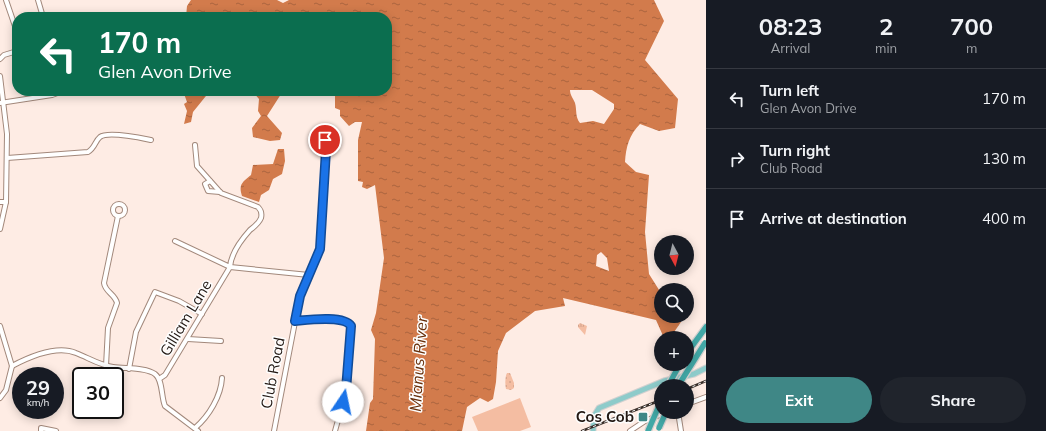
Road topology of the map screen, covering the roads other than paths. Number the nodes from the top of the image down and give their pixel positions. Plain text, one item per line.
1 (6, 0) edge
2 (38, 0) edge
3 (42, 12) edge
4 (12, 17) edge
5 (12, 53) edge
6 (0, 59) edge
7 (0, 76) edge
8 (45, 96) edge
9 (2, 102) edge
10 (321, 133) dead end
11 (151, 140) dead end
12 (195, 145) dead end
13 (7, 158) junction
14 (210, 181) junction
15 (220, 192) junction
16 (0, 202) edge
17 (6, 202) junction
18 (118, 216) dead end
19 (0, 228) edge
20 (175, 241) dead end
21 (230, 267) junction
22 (309, 275) junction
23 (202, 314) junction
24 (295, 321) junction
25 (706, 325) edge
26 (0, 326) edge
27 (188, 339) junction
28 (221, 341) dead end
29 (706, 342) edge
30 (694, 343) edge
31 (12, 366) junction
32 (106, 366) junction
33 (706, 368) edge
34 (129, 369) junction
35 (222, 378) dead end
36 (159, 379) junction
37 (682, 379) edge
38 (706, 397) edge
39 (0, 398) edge
40 (694, 401) edge
41 (654, 417) edge
42 (654, 417) edge
43 (664, 419) edge
44 (679, 419) edge
45 (197, 429) edge
46 (41, 430) edge
47 (659, 430) edge
48 (56, 431) edge
49 (274, 431) edge
50 (335, 431) edge
51 (593, 431) edge
52 (630, 431) edge
53 (648, 431) edge
54 (682, 431) edge

1 - 4 street
2 - 3 street
5 - 6 street
7 - 9 street
8 - 9 street
9 - 13 street
10 - 22 street, Club Road
11 - 13 street
12 - 14 street
13 - 17 street
14 - 15 street
14 - 15 street
15 - 21 street
16 - 17 street
17 - 19 street
18 - 32 street
20 - 21 street, Gilliam Lane
21 - 22 street, Gilliam Lane
21 - 23 street, Gilliam Lane
22 - 24 street, Club Road
23 - 27 street, Gilliam Lane
23 - 34 street
24 - 49 street, Club Road
24 - 50 street
25 - 30 highway
26 - 31 street
27 - 28 street
27 - 36 street, Gilliam Lane
29 - 37 highway, bridge
31 - 32 street
31 - 39 street
32 - 34 street
33 - 51 main road
34 - 36 street
35 - 45 street
36 - 45 street
38 - 40 street
41 - 53 highway, bridge
42 - 52 street
43 - 47 highway, bridge
44 - 54 street
46 - 48 street

